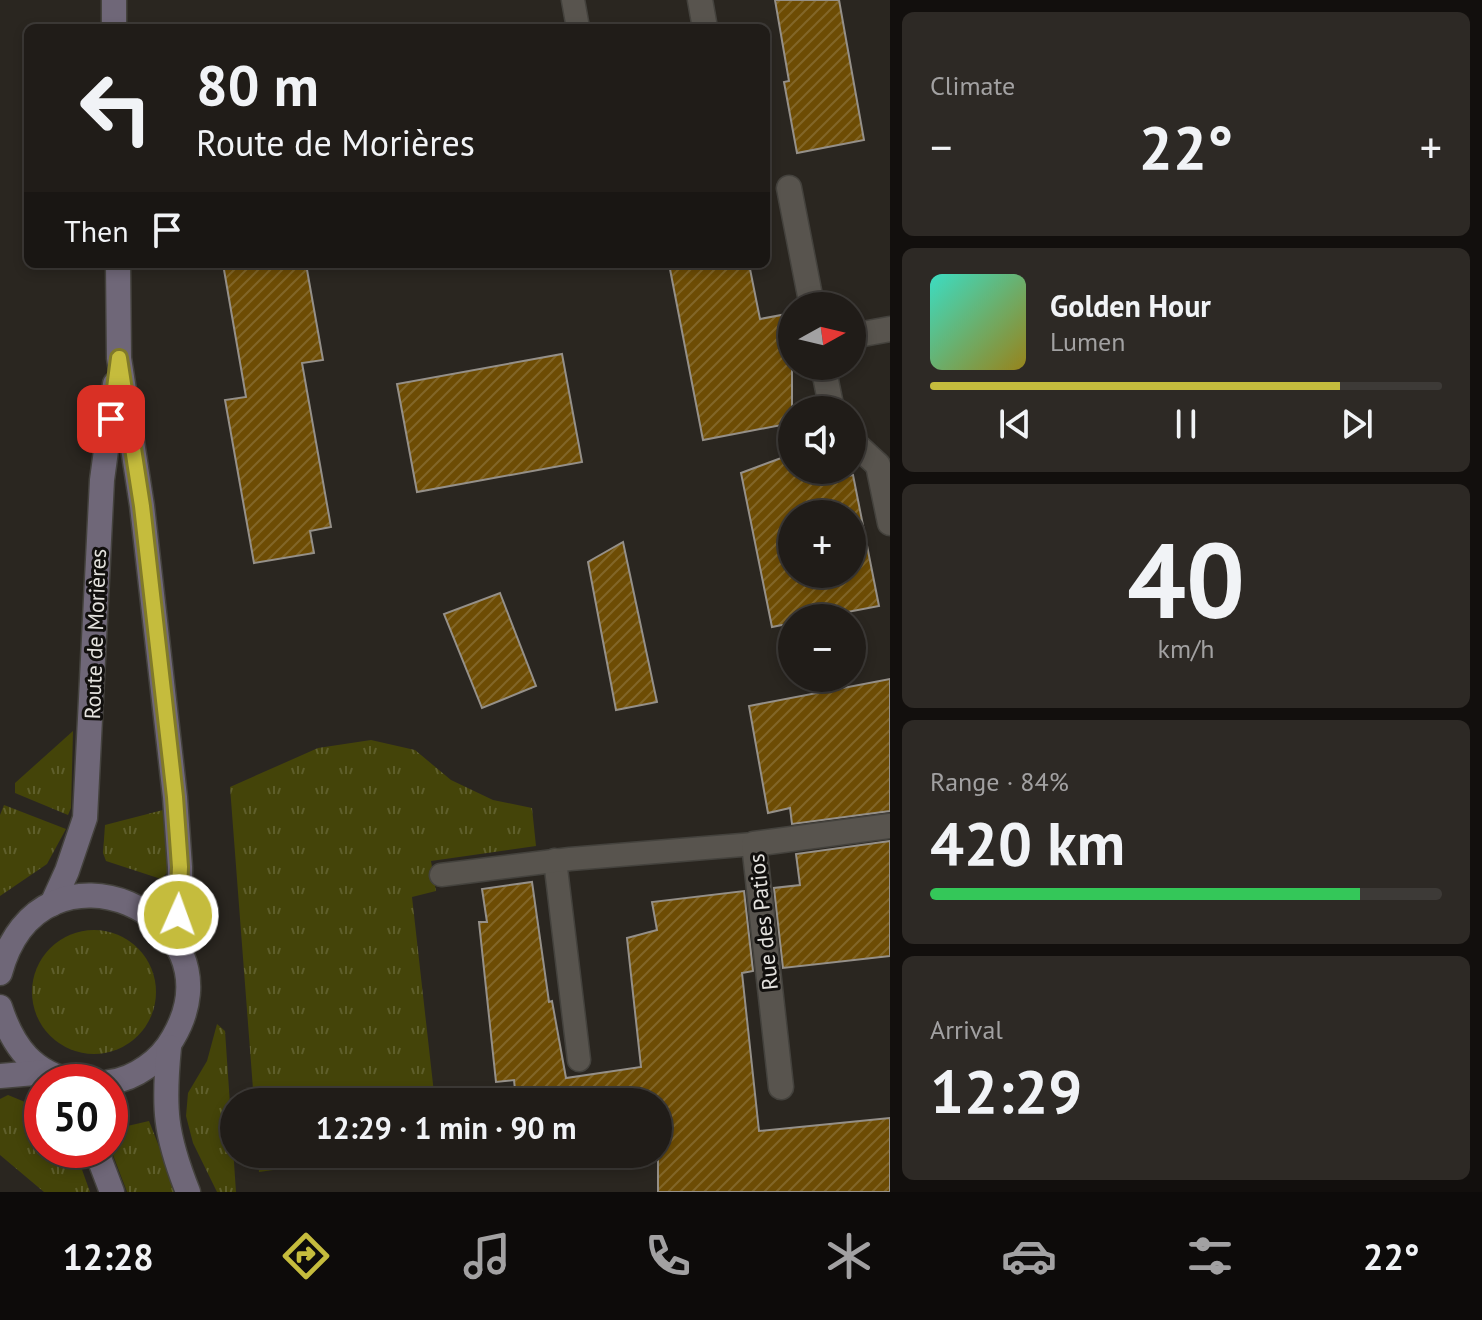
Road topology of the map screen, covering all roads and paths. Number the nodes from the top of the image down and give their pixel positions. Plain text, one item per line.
1 (114, 0) edge
2 (573, 0) edge
3 (700, 0) edge
4 (114, 24) edge
5 (577, 24) edge
6 (704, 24) edge
7 (789, 188) dead end
8 (118, 268) edge
9 (809, 292) edge
10 (890, 329) edge
11 (866, 333) edge
12 (119, 358) junction
13 (866, 454) edge
14 (890, 523) edge
15 (890, 826) edge
16 (754, 844) junction
17 (555, 860) junction
18 (441, 875) dead end
19 (52, 904) junction
20 (180, 951) junction
21 (2, 960) edge
22 (0, 1007) edge
23 (169, 1047) junction
24 (579, 1060) dead end
25 (39, 1064) edge
26 (0, 1076) edge
27 (24, 1077) edge
28 (128, 1077) edge
29 (781, 1087) dead end
30 (103, 1168) edge
31 (112, 1192) edge
32 (188, 1192) edge

1 - 4 main road
2 - 5 lane
3 - 6 street
7 - 9 street
8 - 12 main road, Route de Morières
10 - 11 street
12 - 19 main road, Route de Morières
12 - 20 main road, Route de Morières
13 - 14 street
15 - 16 street, Rue des Patios
16 - 17 lane
16 - 29 street, Rue des Patios
17 - 18 lane
17 - 24 lane
19 - 20 main road
19 - 21 main road
20 - 23 main road, Route de Morières
22 - 25 main road
23 - 28 main road
23 - 32 main road
26 - 27 main road
30 - 31 main road

